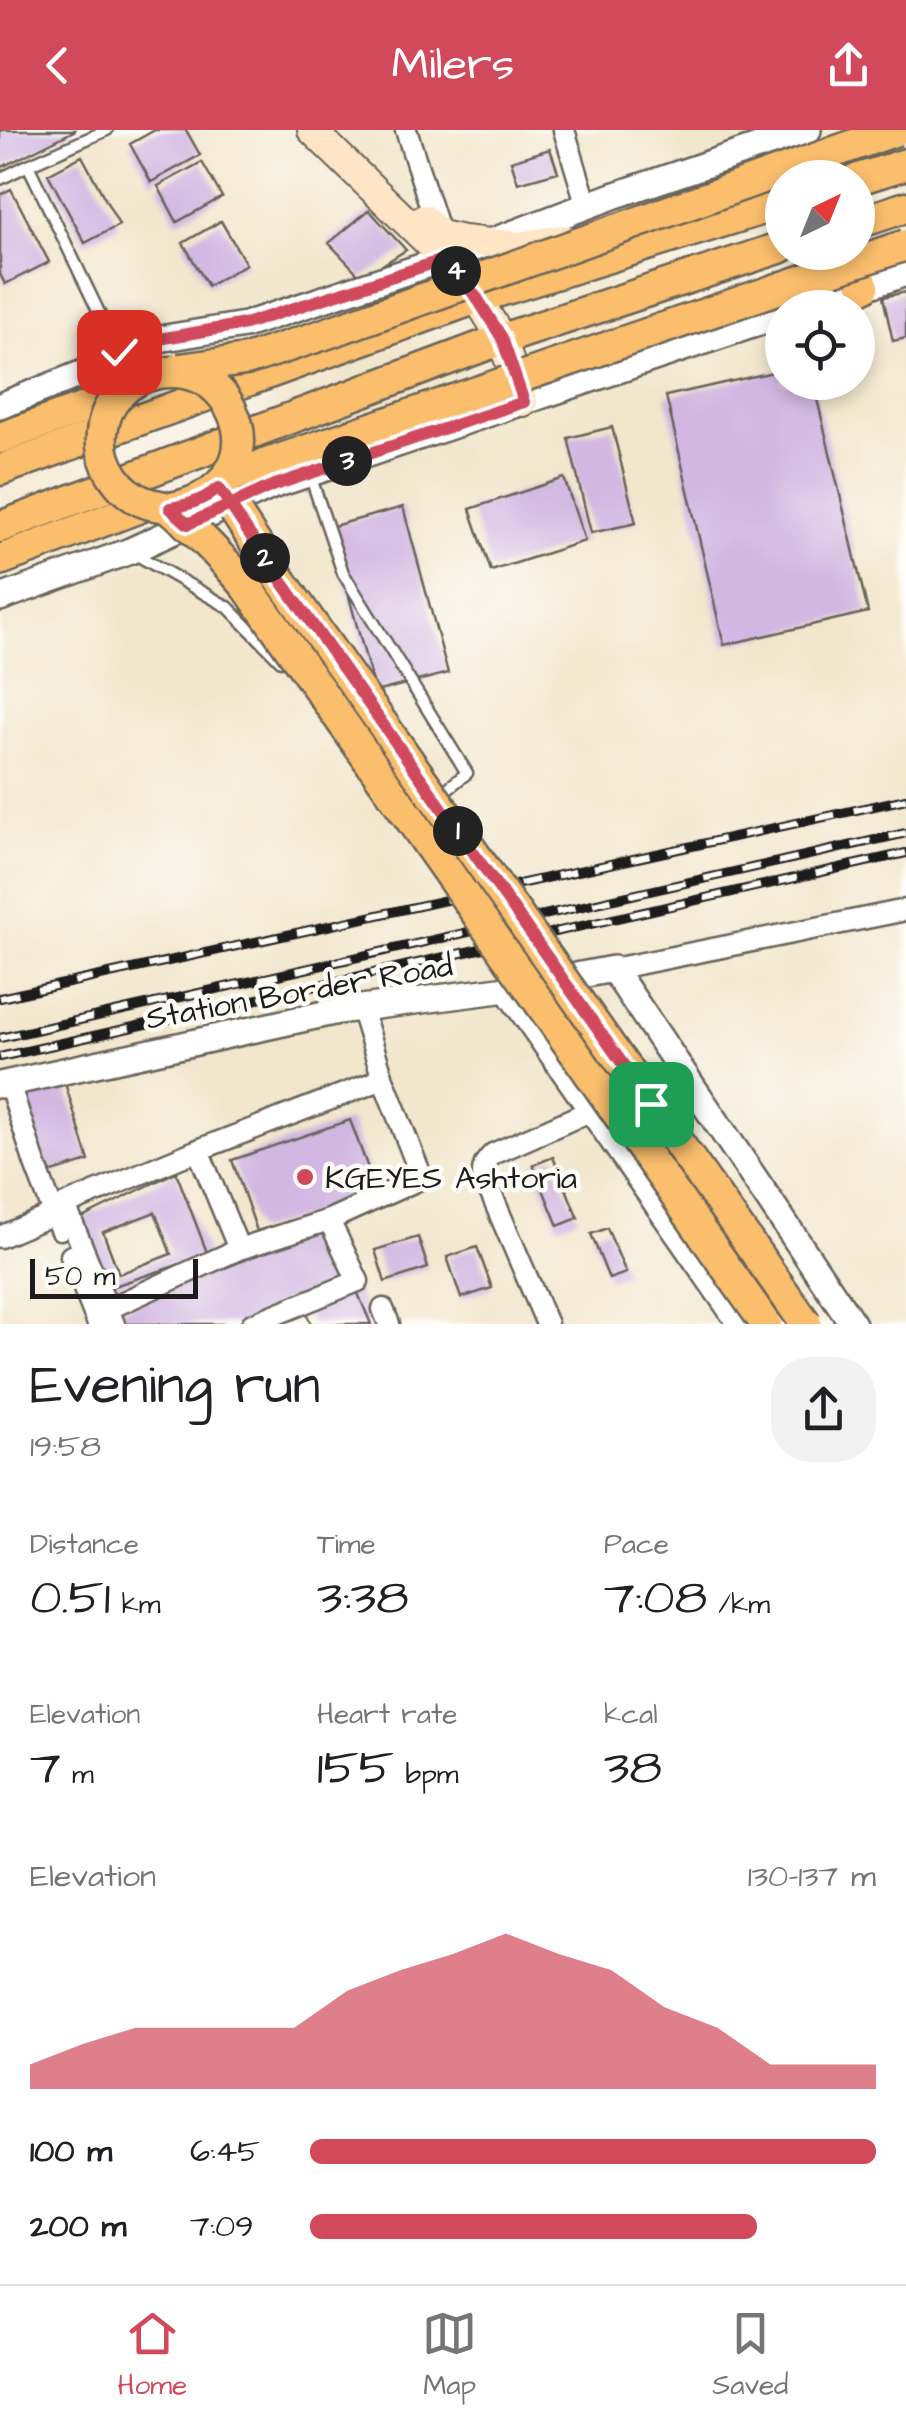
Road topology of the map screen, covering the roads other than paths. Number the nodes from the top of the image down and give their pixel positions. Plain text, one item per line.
1 (108, 130) edge
2 (312, 130) edge
3 (334, 130) edge
4 (406, 130) edge
5 (564, 130) edge
6 (808, 130) edge
7 (896, 130) edge
8 (906, 164) edge
9 (28, 165) junction
10 (875, 174) edge
11 (0, 178) edge
12 (587, 206) junction
13 (765, 207) edge
14 (906, 207) edge
15 (875, 217) edge
16 (489, 242) junction
17 (906, 245) edge
18 (442, 247) junction
19 (765, 253) edge
20 (597, 260) junction
21 (858, 270) edge
22 (906, 273) edge
23 (864, 287) junction
24 (855, 290) edge
25 (477, 298) junction
26 (765, 321) edge
27 (502, 338) junction
28 (119, 352) junction
29 (162, 371) junction
30 (117, 396) junction
31 (524, 402) junction
32 (0, 406) edge
33 (0, 438) edge
34 (0, 470) edge
35 (310, 474) junction
36 (222, 483) junction
37 (169, 512) junction
38 (0, 527) edge
39 (130, 551) junction
40 (0, 560) edge
41 (0, 598) edge
42 (286, 668) dead end
43 (399, 827) dead end
44 (906, 910) edge
45 (613, 969) junction
46 (507, 989) junction
47 (361, 1007) junction
48 (383, 1079) junction
49 (5, 1084) edge
50 (592, 1110) junction
51 (198, 1150) junction
52 (54, 1214) junction
53 (329, 1220) junction
54 (0, 1237) edge
55 (238, 1249) junction
56 (107, 1319) edge
57 (252, 1324) edge
58 (547, 1324) edge
59 (741, 1324) edge
60 (766, 1324) edge
61 (806, 1324) edge
62 (853, 1324) edge

1 - 9 lane
2 - 18 main road
3 - 18 main road
4 - 18 street
5 - 12 street
6 - 12 street
7 - 29 main road, bridge
8 - 10 main road
9 - 11 lane
9 - 28 lane
12 - 16 street
13 - 20 main road
14 - 15 main road
16 - 18 main road
16 - 20 main road
17 - 36 main road, bridge
18 - 25 main road
18 - 28 street
19 - 27 main road
20 - 25 main road
21 - 23 main road
22 - 23 street
23 - 24 street
25 - 27 main road
25 - 34 main road
26 - 31 street
27 - 31 main road
27 - 38 main road
28 - 32 street
29 - 30 main road, bridge
29 - 36 main road, bridge
30 - 33 main road
30 - 37 main road, bridge
31 - 35 street
35 - 37 street
35 - 43 lane
36 - 37 main road, bridge
36 - 61 main road, bridge
37 - 39 street
37 - 40 main road
37 - 60 main road, bridge
39 - 41 street
39 - 42 lane
44 - 45 street, Station Border Road
45 - 46 street, Station Border Road
45 - 62 street
46 - 47 street, Station Border Road
46 - 50 street
47 - 48 street
47 - 49 street, Station Border Road
48 - 51 street
48 - 53 street
49 - 52 street
50 - 58 street
50 - 59 street
51 - 55 street
51 - 56 street
52 - 54 street
52 - 56 street
53 - 55 street
53 - 57 street
55 - 56 street

